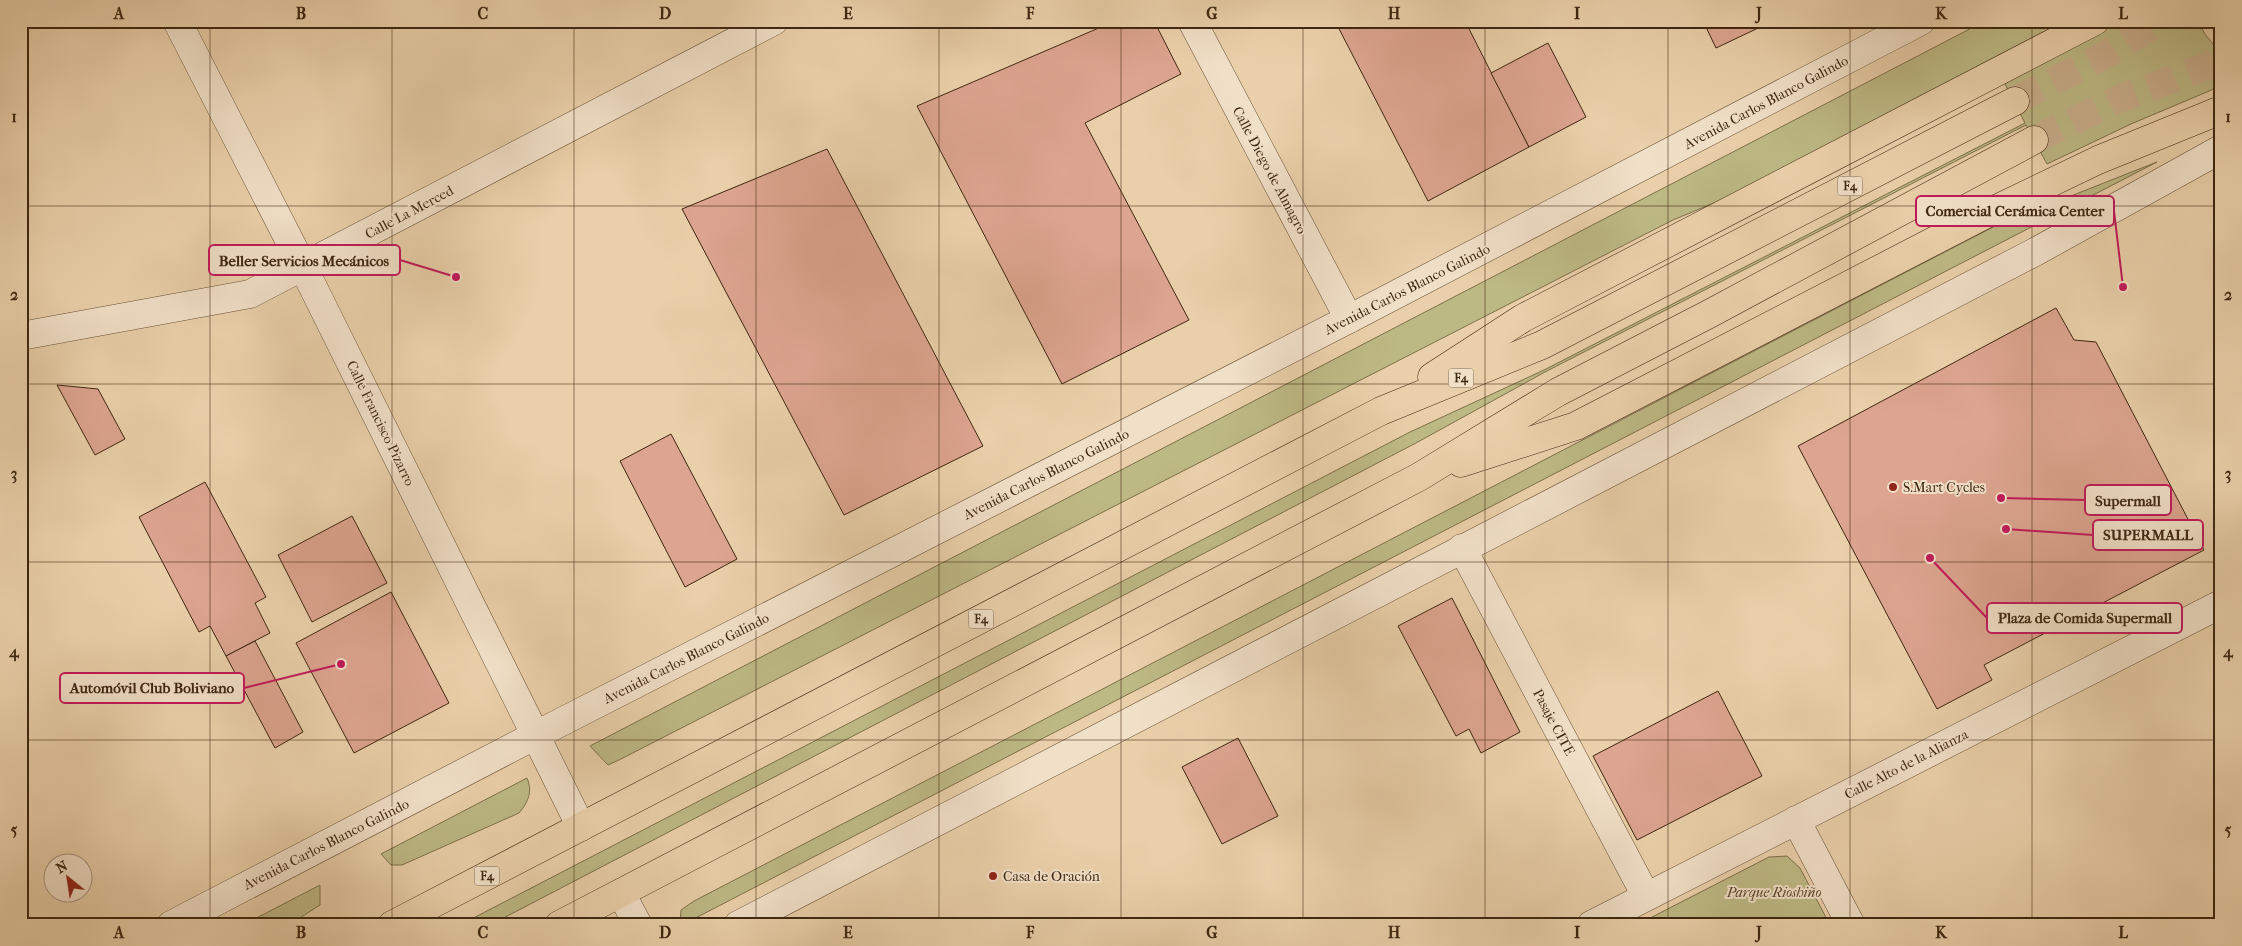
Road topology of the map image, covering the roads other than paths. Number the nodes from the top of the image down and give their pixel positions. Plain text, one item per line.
1 (177, 21) edge
2 (774, 21) edge
3 (1192, 21) edge
4 (1921, 21) edge
5 (2095, 21) edge
6 (2015, 101) tunnel mouth
7 (2221, 110) edge
8 (2034, 140) tunnel mouth
9 (2221, 148) edge
10 (303, 267) junction
11 (1349, 319) junction
12 (21, 336) edge
13 (1380, 411) junction
14 (1419, 477) junction
15 (1462, 548) junction
16 (2221, 604) edge
17 (536, 735) junction
18 (1796, 820) junction
19 (581, 827) junction
20 (621, 893) junction
21 (1646, 896) junction
22 (1601, 922) edge
23 (564, 924) edge
24 (171, 925) edge
25 (392, 925) edge
26 (638, 925) edge
27 (738, 925) edge
28 (1851, 925) edge

1 - 10 street, Calle Francisco Pizarro
2 - 10 street, Calle La Merced
3 - 11 street, Calle Diego de Almagro
4 - 11 street, Avenida Carlos Blanco Galindo
5 - 13 main road
6 - 13 main road, F4
7 - 14 main road
8 - 14 main road
9 - 15 street
10 - 12 street, Calle La Merced
10 - 17 street, Calle Francisco Pizarro
11 - 17 street, Avenida Carlos Blanco Galindo
13 - 19 main road, F4
14 - 20 main road
15 - 21 street, Pasaje CITE
15 - 27 street
16 - 18 street, Calle Alto de la Alianza
17 - 19 street, Calle Francisco Pizarro
17 - 24 street, Avenida Carlos Blanco Galindo
18 - 21 street, Calle Alto de la Alianza
18 - 28 street
19 - 25 main road, F4
20 - 23 main road
20 - 26 street
21 - 22 street, Calle Alto de la Alianza

